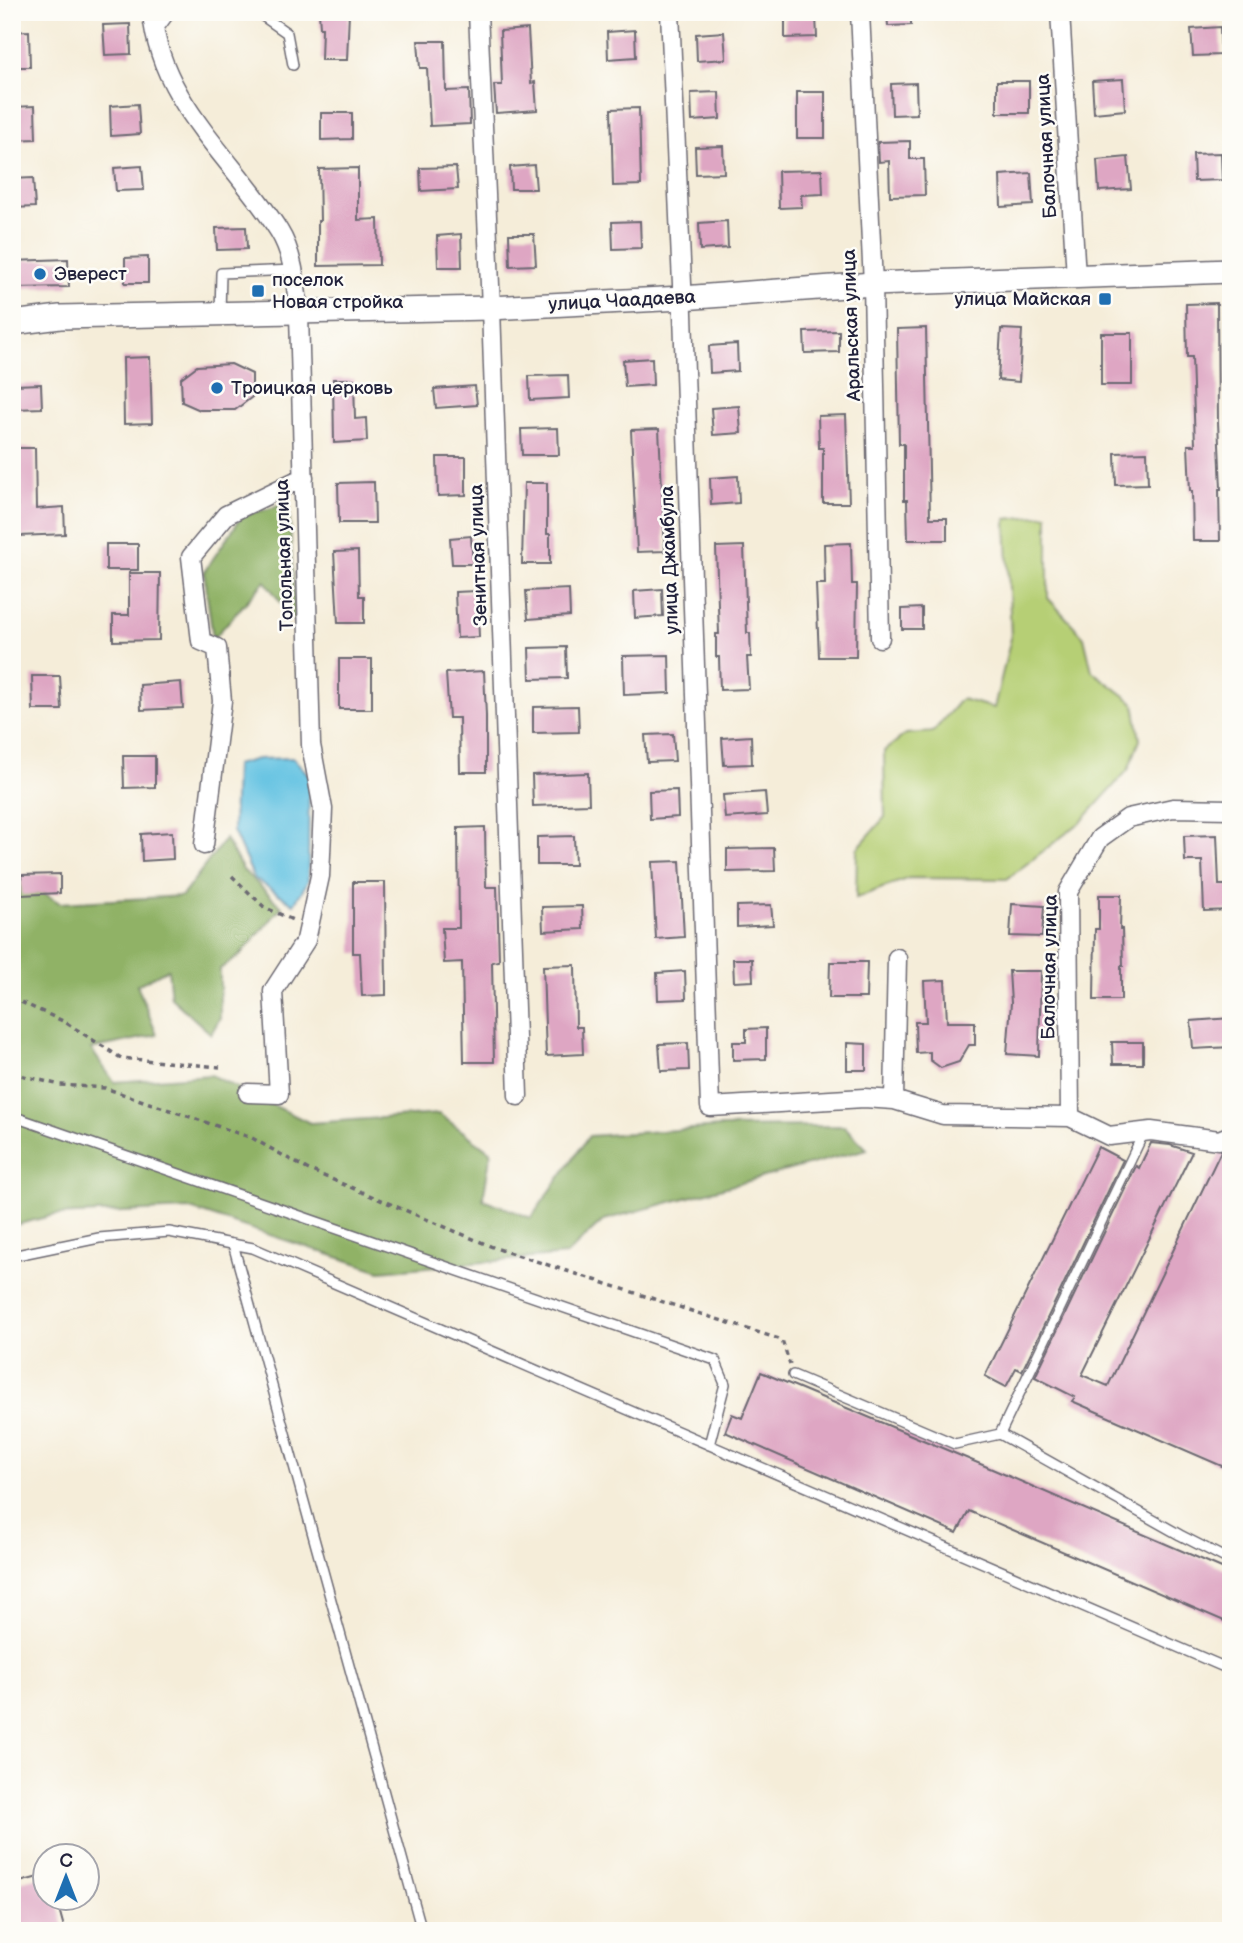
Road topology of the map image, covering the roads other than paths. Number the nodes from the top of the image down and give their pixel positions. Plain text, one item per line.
1 (152, 12) edge
2 (171, 12) edge
3 (257, 12) edge
4 (478, 12) edge
5 (670, 12) edge
6 (860, 12) edge
7 (1060, 12) edge
8 (153, 35) junction
9 (293, 65) dead end
10 (294, 270) junction
11 (1231, 271) edge
12 (1076, 277) junction
13 (873, 284) junction
14 (682, 298) junction
15 (491, 308) junction
16 (220, 314) junction
17 (299, 314) junction
18 (12, 323) edge
19 (304, 477) junction
20 (880, 638) dead end
21 (1231, 809) edge
22 (204, 845) dead end
23 (897, 958) dead end
24 (248, 1093) dead end
25 (518, 1096) dead end
26 (894, 1100) junction
27 (12, 1116) edge
28 (1070, 1117) junction
29 (1144, 1132) junction
30 (1231, 1135) edge
31 (233, 1244) junction
32 (12, 1256) edge
33 (793, 1375) road end
34 (1000, 1434) junction
35 (709, 1445) junction
36 (1231, 1561) edge
37 (1231, 1670) edge
38 (422, 1931) edge

1 - 8 street, Топольная улица
2 - 8 lane
3 - 9 lane
4 - 15 street, Зенитная улица
5 - 14 street, улица Джамбула
6 - 13 street, Аральская улица
7 - 12 street, Балочная улица
8 - 10 street, Топольная улица
10 - 16 lane
10 - 17 street, Топольная улица
11 - 12 street, улица Чаадаева
12 - 13 street, улица Чаадаева
13 - 14 street, улица Чаадаева
13 - 20 street, Аральская улица
14 - 15 street, улица Чаадаева
14 - 26 street, улица Джамбула
15 - 17 street, улица Чаадаева
15 - 25 street, Зенитная улица
16 - 17 street, улица Чаадаева
16 - 18 street, улица Чаадаева
17 - 19 street, Топольная улица
19 - 22 street
19 - 24 street, Топольная улица
21 - 28 street, Балочная улица
23 - 26 street
26 - 28 street
27 - 35 lane
28 - 29 street
29 - 30 street
29 - 34 lane
31 - 32 lane
31 - 35 lane
31 - 38 lane
33 - 34 lane
34 - 36 lane
35 - 37 lane

